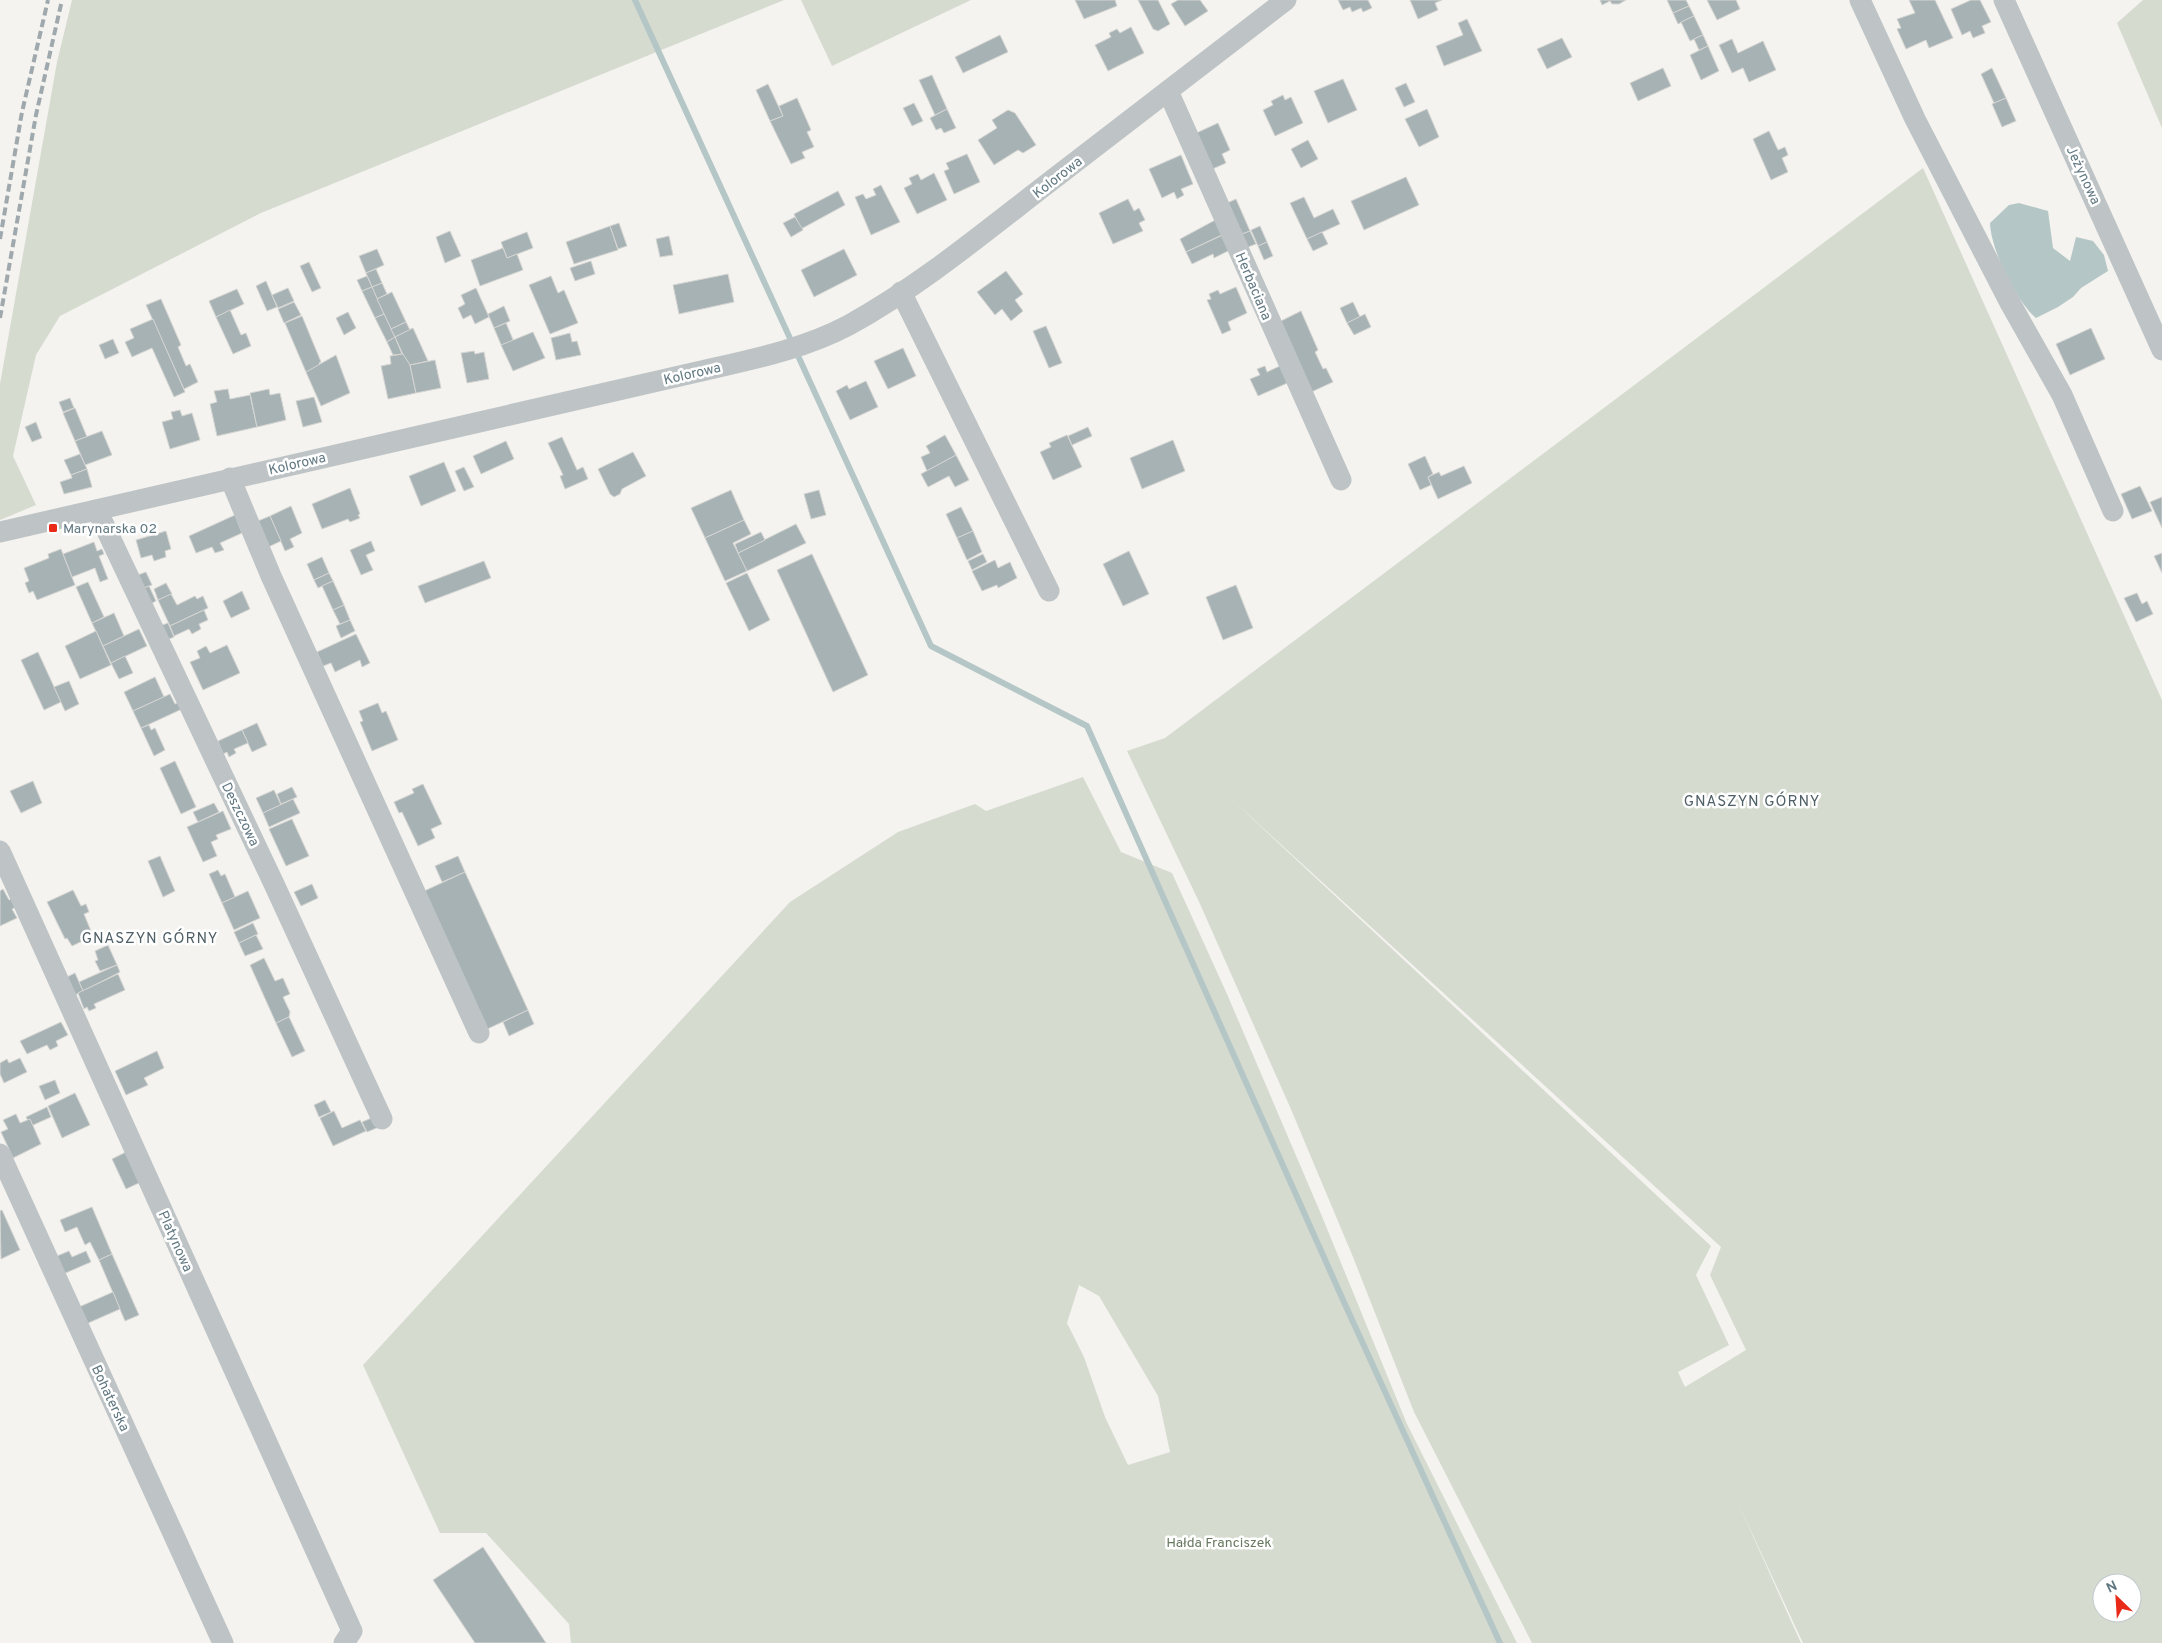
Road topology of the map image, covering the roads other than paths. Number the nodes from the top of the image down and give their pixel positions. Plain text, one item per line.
1 (1286, 0) edge
2 (1860, 0) edge
3 (2004, 0) edge
4 (1168, 91) junction
5 (901, 292) junction
6 (2162, 350) edge
7 (230, 478) junction
8 (1341, 480) dead end
9 (97, 510) junction
10 (2114, 511) dead end
11 (0, 532) edge
12 (1049, 591) dead end
13 (0, 850) edge
14 (479, 1033) dead end
15 (382, 1120) dead end
16 (0, 1154) edge
17 (348, 1637) edge
18 (223, 1643) edge

1 - 4 street, Kolorowa
2 - 10 street
3 - 6 street, Jeżynowa
4 - 5 street, Kolorowa
4 - 8 street, Herbaciana
5 - 7 street, Kolorowa
5 - 12 street
7 - 9 street, Kolorowa
7 - 14 street
9 - 11 street, Kolorowa
9 - 15 street, Deszczowa
13 - 17 street, Platynowa
16 - 18 street, Bohaterska

